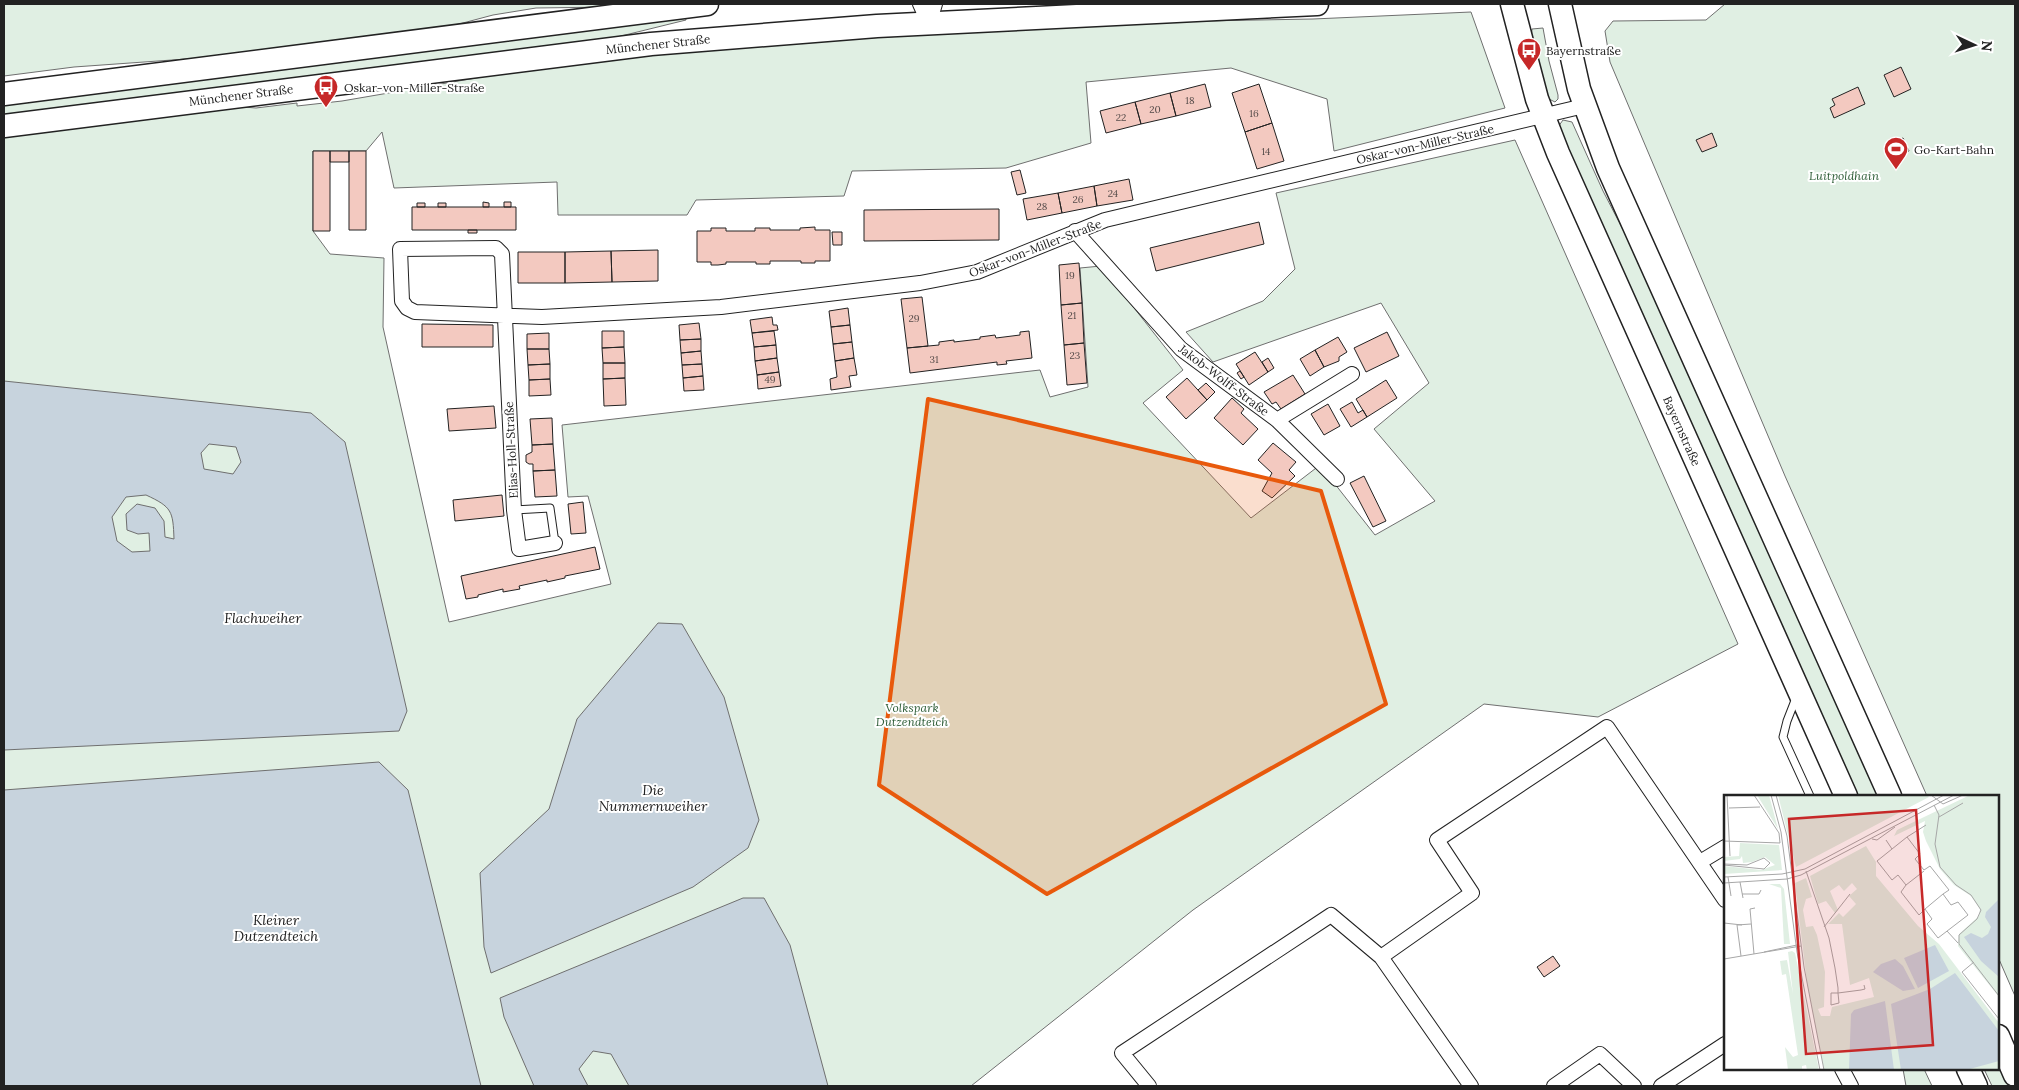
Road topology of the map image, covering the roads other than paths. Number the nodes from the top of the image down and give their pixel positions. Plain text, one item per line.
1 (707, 4) edge
2 (920, 4) edge
3 (1317, 4) edge
4 (1512, 4) edge
5 (1560, 4) edge
6 (932, 14) edge
7 (4, 94) edge
8 (1584, 106) junction
9 (1544, 116) junction
10 (4, 126) edge
11 (1075, 231) junction
12 (504, 316) junction
13 (1352, 374) dead end
14 (1277, 420) junction
15 (1337, 479) dead end
16 (514, 510) junction
17 (555, 543) joint
18 (1799, 693) junction
19 (1810, 795) edge
20 (1846, 795) edge
21 (1890, 795) edge
22 (1724, 848) edge
23 (1700, 862) junction
24 (1724, 898) edge
25 (1381, 957) junction
26 (1999, 1038) edge
27 (1724, 1045) edge
28 (1843, 1070) edge
29 (1968, 1070) edge
30 (2015, 1075) edge
31 (1149, 1086) edge
32 (1471, 1086) edge
33 (1554, 1086) edge
34 (1634, 1086) edge
35 (1661, 1086) edge
36 (1851, 1086) edge
37 (1976, 1086) edge

1 - 7 main road
2 - 6 street
3 - 6 main road, Münchener Straße
4 - 9 main road, Bayernstraße
5 - 8 main road
6 - 10 main road, Münchener Straße
8 - 9 street, Oskar-von-Miller-Straße
8 - 21 main road
9 - 11 street, Oskar-von-Miller-Straße
9 - 18 main road, Bayernstraße
11 - 12 street, Oskar-von-Miller-Straße
11 - 14 street, Jakob-Wolff-Straße
12 - 12 street, Oskar-von-Miller-Straße
12 - 16 street, Elias-Holl-Straße
13 - 14 street
14 - 15 street, Jakob-Wolff-Straße
16 - 17 lane
16 - 17 street, Elias-Holl-Straße
18 - 19 lane
18 - 20 main road, Bayernstraße
22 - 23 street
23 - 24 street
23 - 25 street
25 - 31 street
25 - 32 street
26 - 30 main road
27 - 35 street
28 - 36 street
29 - 37 main road
33 - 34 street

